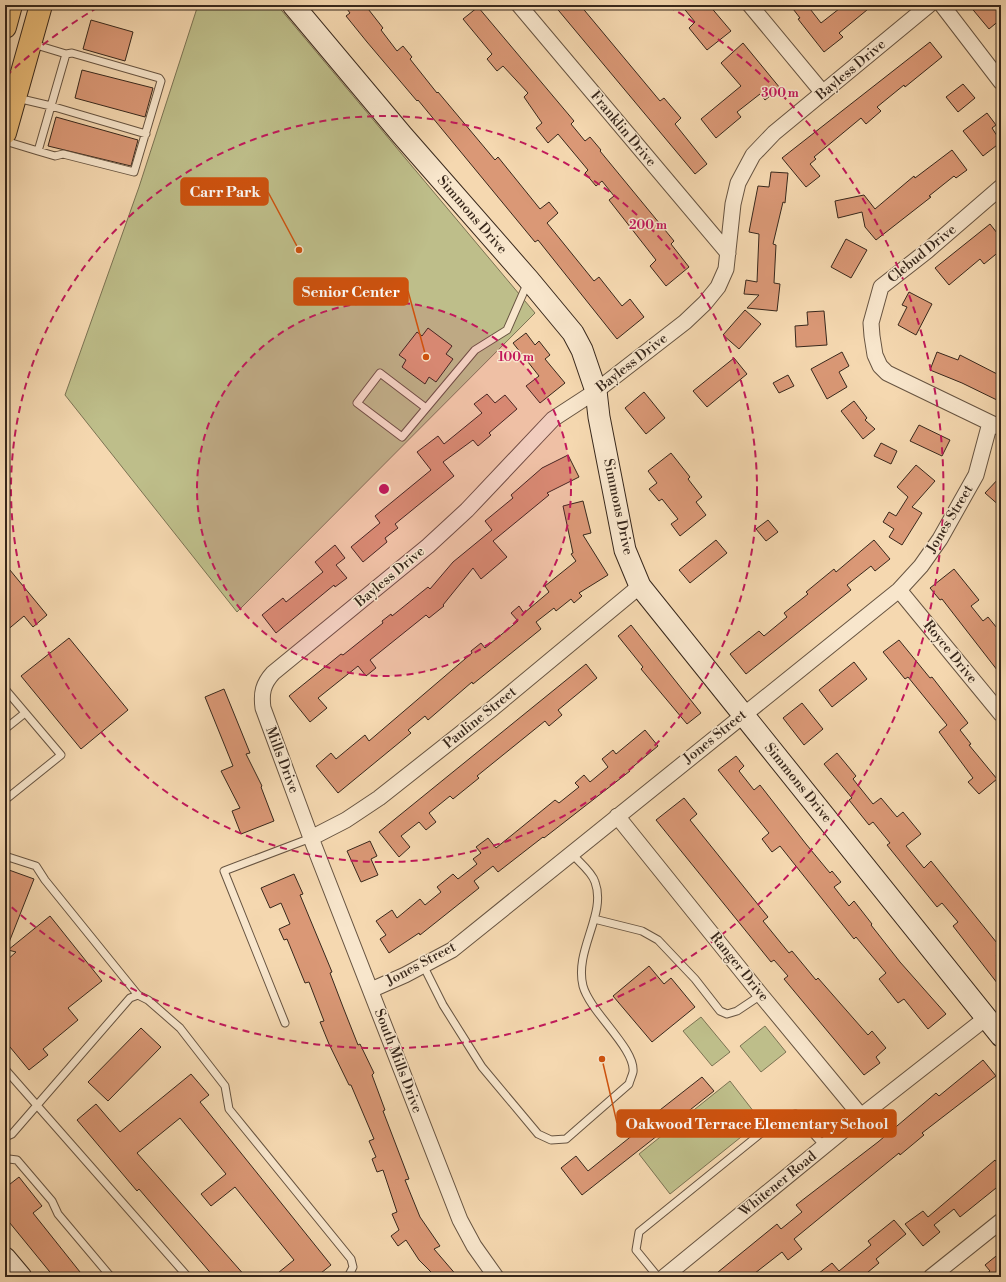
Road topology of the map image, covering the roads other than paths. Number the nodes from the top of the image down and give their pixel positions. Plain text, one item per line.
1 (11, 5) edge
2 (41, 5) edge
3 (293, 5) edge
4 (518, 5) edge
5 (750, 5) edge
6 (929, 5) edge
7 (942, 5) edge
8 (5, 26) edge
9 (30, 44) junction
10 (66, 54) junction
11 (1001, 82) edge
12 (823, 93) junction
13 (15, 97) junction
14 (51, 106) junction
15 (5, 133) edge
16 (146, 134) junction
17 (5, 142) edge
18 (38, 151) junction
19 (1001, 188) edge
20 (728, 253) junction
21 (528, 280) junction
22 (596, 391) junction
23 (426, 408) junction
24 (995, 426) edge
25 (640, 586) junction
26 (899, 590) junction
27 (266, 680) joint
28 (5, 689) edge
29 (25, 713) junction
30 (743, 714) junction
31 (1001, 714) edge
32 (5, 729) edge
33 (5, 800) edge
34 (617, 816) junction
35 (311, 838) junction
36 (572, 854) junction
37 (5, 856) edge
38 (594, 918) junction
39 (423, 965) junction
40 (371, 990) junction
41 (138, 995) junction
42 (761, 995) junction
43 (986, 1018) junction
44 (285, 1023) dead end
45 (1001, 1036) edge
46 (5, 1069) edge
47 (36, 1106) junction
48 (862, 1116) junction
49 (5, 1137) edge
50 (824, 1146) junction
51 (6, 1159) edge
52 (1001, 1221) edge
53 (5, 1258) edge
54 (21, 1277) edge
55 (111, 1277) edge
56 (188, 1277) edge
57 (348, 1277) edge
58 (496, 1277) edge
59 (658, 1277) edge
60 (664, 1277) edge
61 (931, 1277) edge

1 - 8 main road
2 - 9 main road
3 - 21 street, Simmons Drive
4 - 20 street, Franklin Drive
5 - 12 street
6 - 12 street, Bayless Drive
7 - 11 street
9 - 10 lane
9 - 13 main road
10 - 14 lane
10 - 16 lane
12 - 20 street, Bayless Drive
13 - 14 lane
13 - 15 main road
14 - 16 lane
14 - 18 lane
16 - 18 lane
17 - 18 lane
19 - 24 street, Clebud Drive
20 - 22 street, Bayless Drive
21 - 22 street, Simmons Drive
21 - 23 lane
22 - 25 street, Simmons Drive
22 - 27 street, Bayless Drive
23 - 23 lane
24 - 26 street, Jones Street
25 - 30 street, Simmons Drive
25 - 35 street, Pauline Street
26 - 30 street, Jones Street
26 - 31 street, Royce Drive
27 - 35 street, Mills Drive
28 - 29 lane
29 - 32 lane
29 - 33 lane
30 - 34 street, Jones Street
30 - 43 street, Simmons Drive
34 - 36 street, Jones Street
34 - 42 street, Ranger Drive
35 - 40 street, South Mills Drive
35 - 44 lane
36 - 38 lane
36 - 39 street, Jones Street
37 - 41 lane
38 - 39 lane
38 - 42 lane
39 - 40 street, Jones Street
40 - 58 street, South Mills Drive
41 - 47 lane
41 - 57 lane
42 - 48 street, Ranger Drive
43 - 45 street, Simmons Drive
43 - 48 street, Whitener Road
46 - 47 lane
47 - 49 lane
47 - 56 lane
48 - 50 street, Whitener Road
50 - 59 lane
50 - 60 street, Whitener Road
51 - 55 lane
52 - 61 street
53 - 54 street

